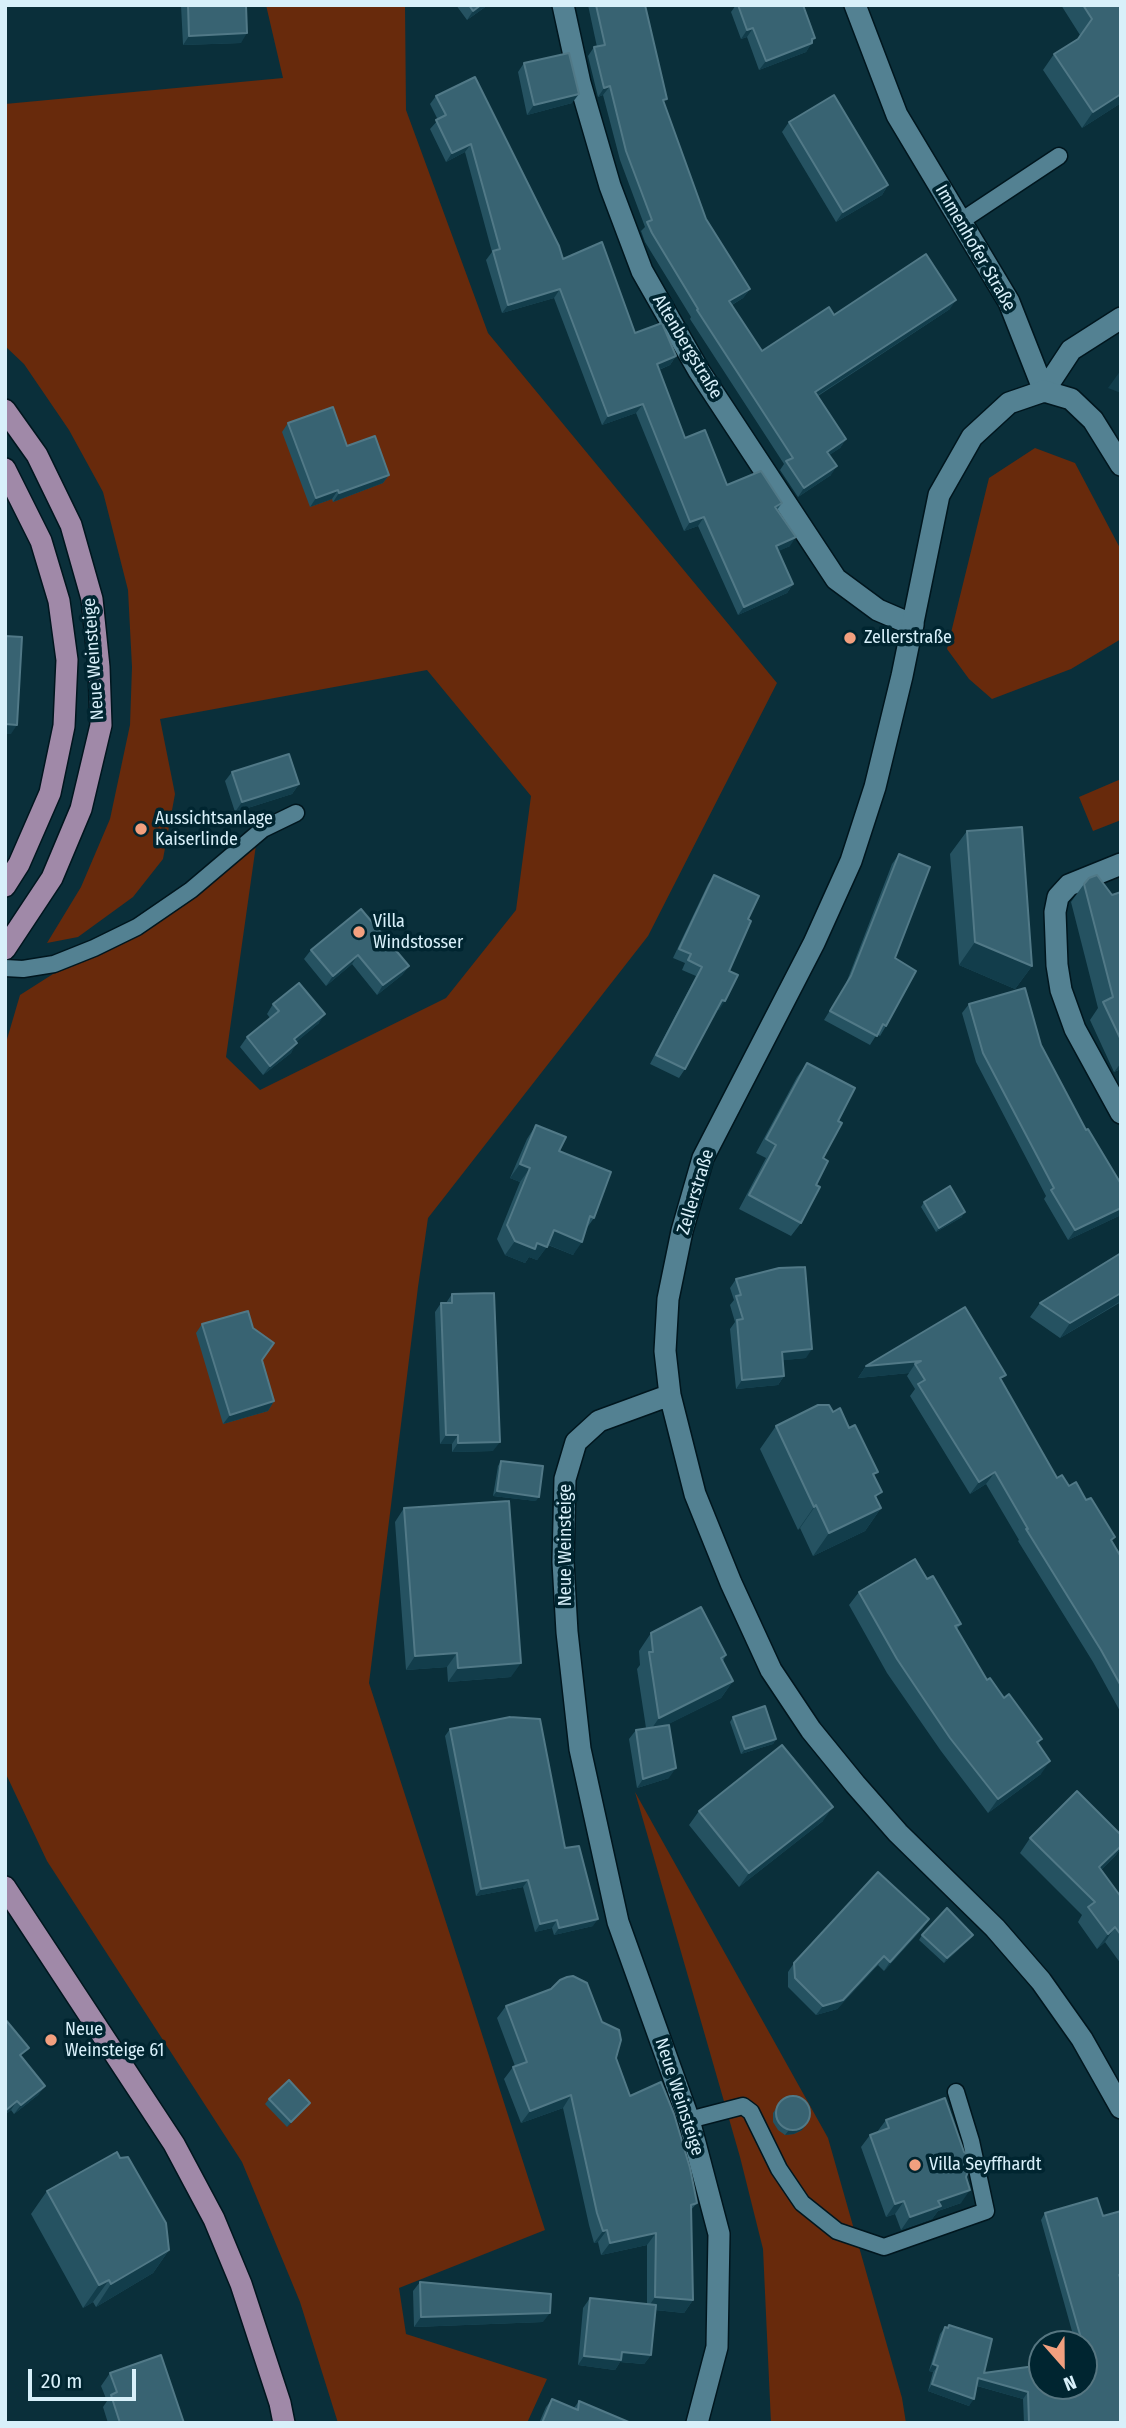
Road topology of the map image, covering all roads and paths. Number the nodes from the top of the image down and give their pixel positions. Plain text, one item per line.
1 (563, 5) edge
2 (855, 5) edge
3 (1059, 156) dead end
4 (961, 221) junction
5 (1121, 318) edge
6 (1044, 391) junction
7 (5, 410) edge
8 (1121, 465) edge
9 (5, 469) edge
10 (913, 625) junction
11 (296, 813) dead end
12 (1121, 864) edge
13 (5, 886) edge
14 (5, 949) edge
15 (5, 968) edge
16 (1121, 1113) edge
17 (670, 1395) junction
18 (5, 1887) edge
19 (956, 2092) dead end
20 (1121, 2108) edge
21 (689, 2120) junction
22 (284, 2423) edge
23 (697, 2423) edge

1 - 10 street, Altenbergstraße
2 - 4 street, Immenhofer Straße
3 - 4 lane
4 - 6 street, Immenhofer Straße
5 - 6 street
6 - 8 street
6 - 10 street, Zellerstraße
7 - 14 main road, Neue Weinsteige
9 - 13 main road, Neue Weinsteige
10 - 17 street, Zellerstraße
11 - 15 lane
12 - 16 street
17 - 20 street
17 - 21 street, Neue Weinsteige
18 - 22 main road
19 - 21 lane
21 - 23 street, Neue Weinsteige

